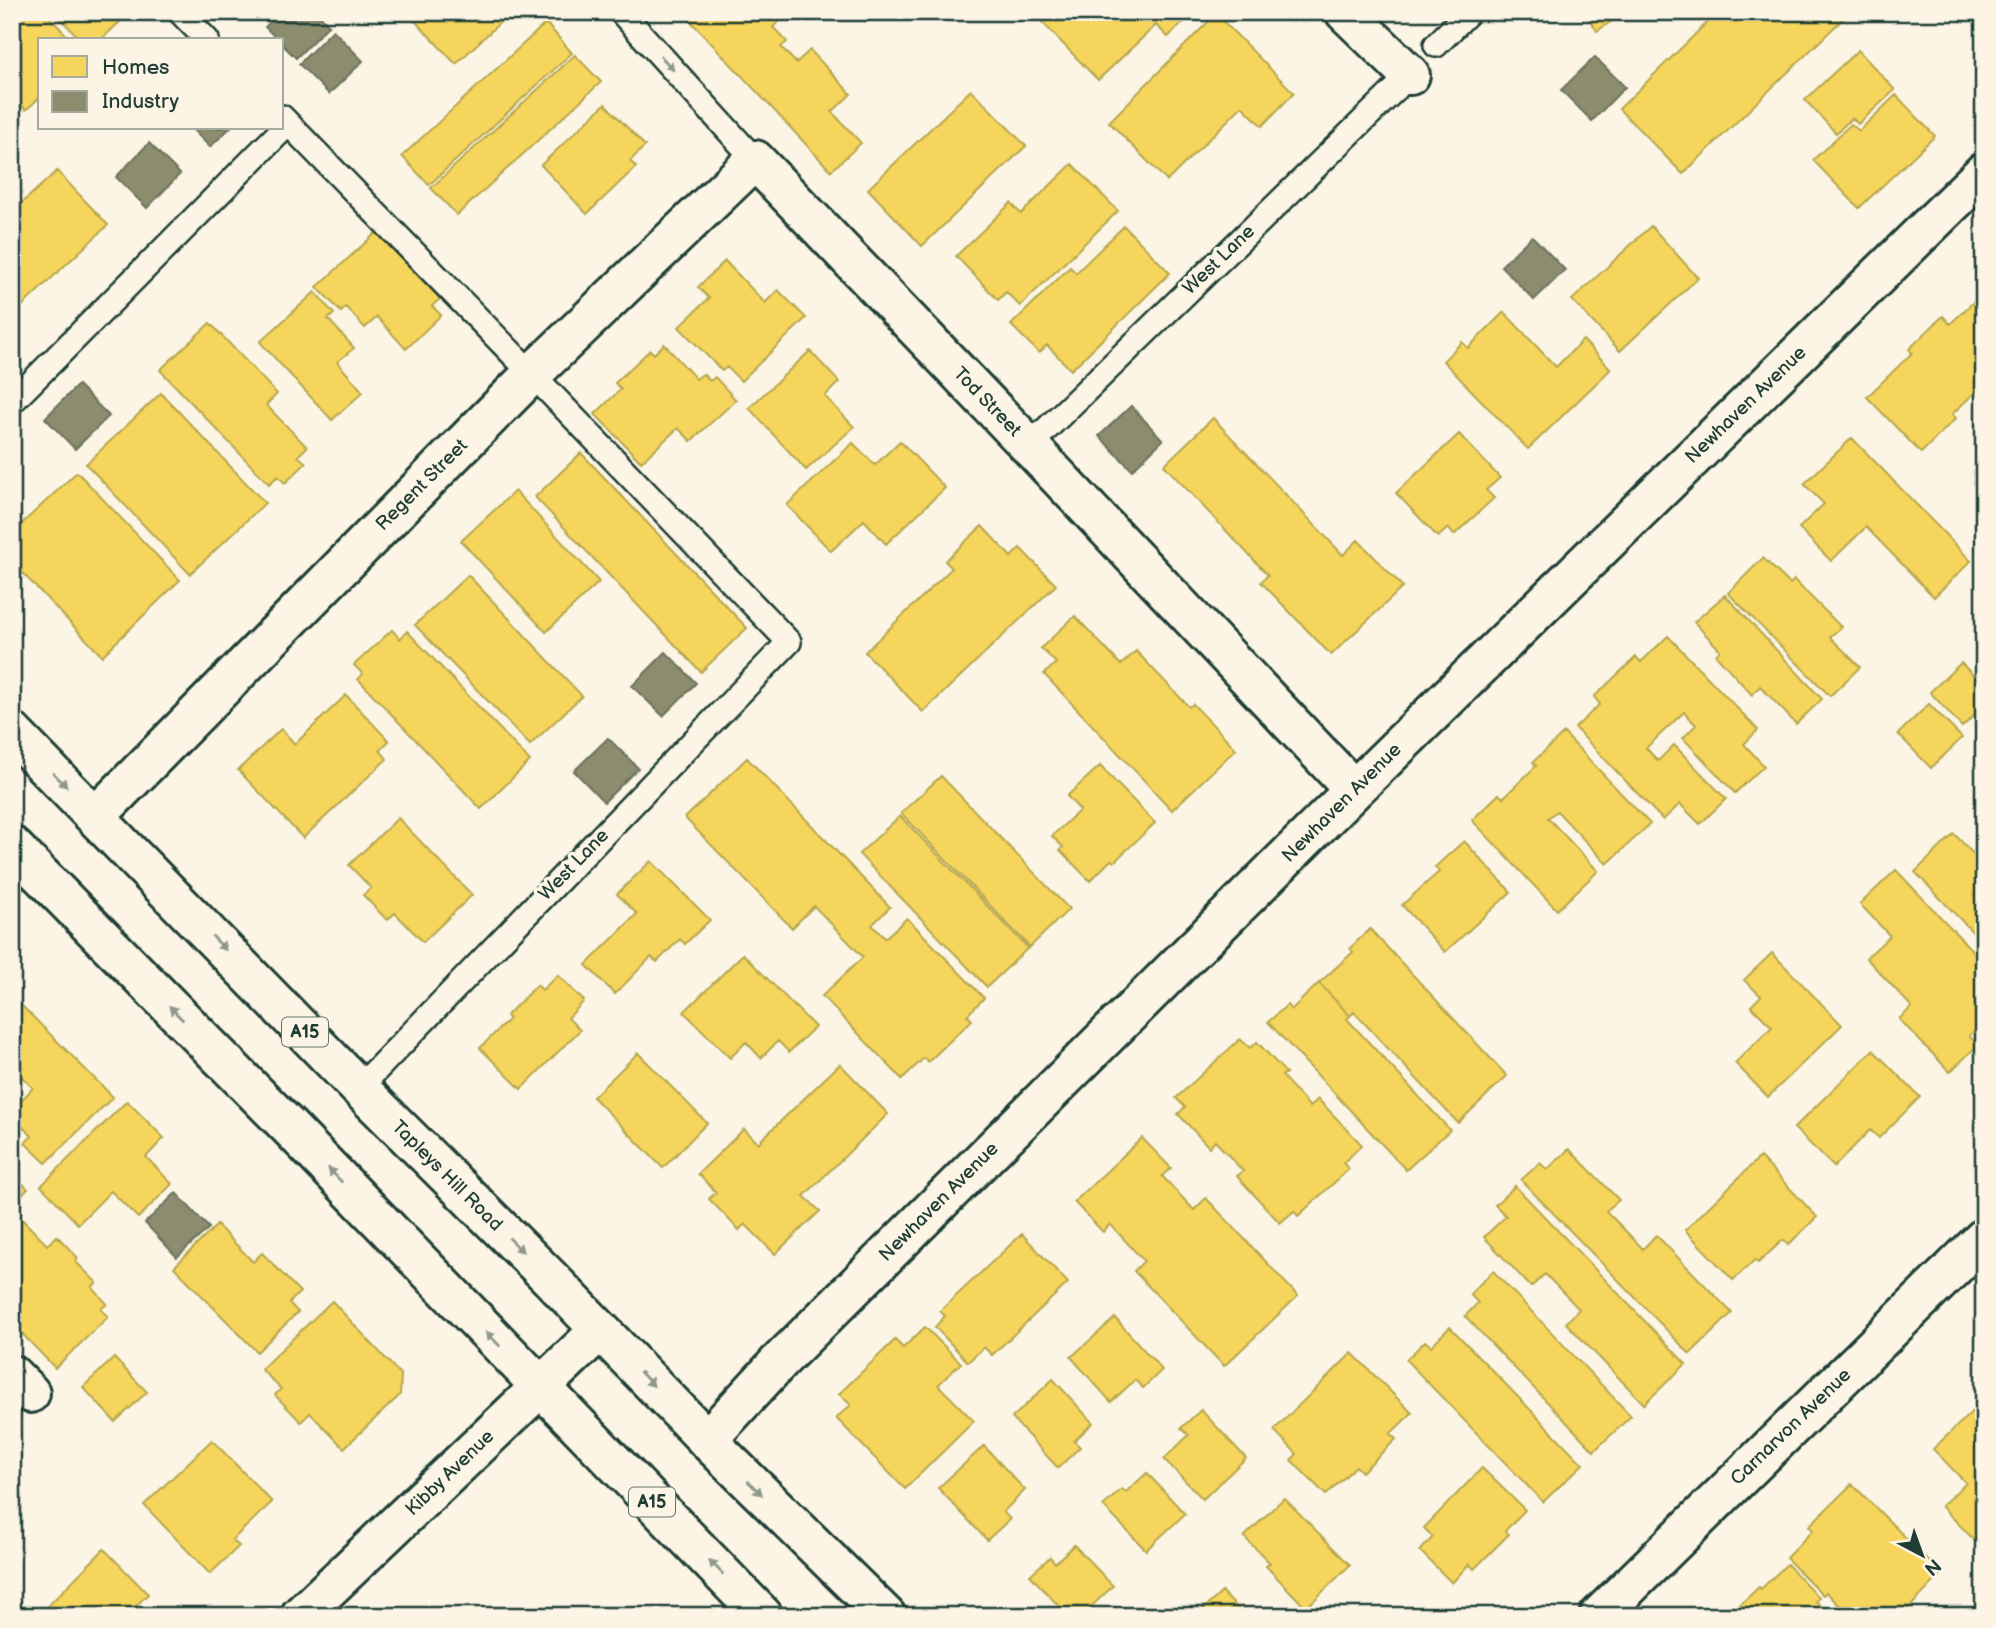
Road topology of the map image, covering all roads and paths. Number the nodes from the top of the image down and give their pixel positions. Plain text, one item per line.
1 (180, 12) edge
2 (621, 12) edge
3 (1345, 12) edge
4 (1469, 12) edge
5 (205, 38) edge
6 (1436, 45) dead end
7 (1410, 75) joint
8 (285, 121) edge
9 (276, 130) edge
10 (755, 160) junction
11 (1984, 172) edge
12 (532, 374) junction
13 (12, 401) edge
14 (1029, 446) junction
15 (12, 732) edge
16 (1354, 790) junction
17 (96, 816) junction
18 (12, 846) edge
19 (359, 1088) junction
20 (1984, 1238) edge
21 (600, 1331) junction
22 (541, 1388) junction
23 (707, 1440) junction
24 (300, 1616) edge
25 (763, 1616) edge
26 (886, 1616) edge
27 (1599, 1616) edge

1 - 5 lane
2 -> 10 lane, Tod Street
3 - 7 street
4 - 6 lane
7 - 14 lane, West Lane
8 - 12 lane
9 - 13 lane
10 - 12 street, Regent Street
10 - 14 street, Tod Street
11 - 16 street, Newhaven Avenue
12 - 17 street, Regent Street
12 - 19 lane, West Lane
14 - 16 street, Tod Street
15 -> 17 street, Tapleys Hill Road / A15
16 - 23 street, Newhaven Avenue
17 -> 19 street, Tapleys Hill Road / A15
22 -> 18 street, A15
19 -> 21 street, Tapleys Hill Road / A15
20 - 27 street, Carnarvon Avenue
21 - 22 street, Kibby Avenue
21 -> 23 street, Tapleys Hill Road / A15
22 - 24 street, Kibby Avenue
25 -> 22 street, A15
23 -> 26 street, Tapleys Hill Road / A15

